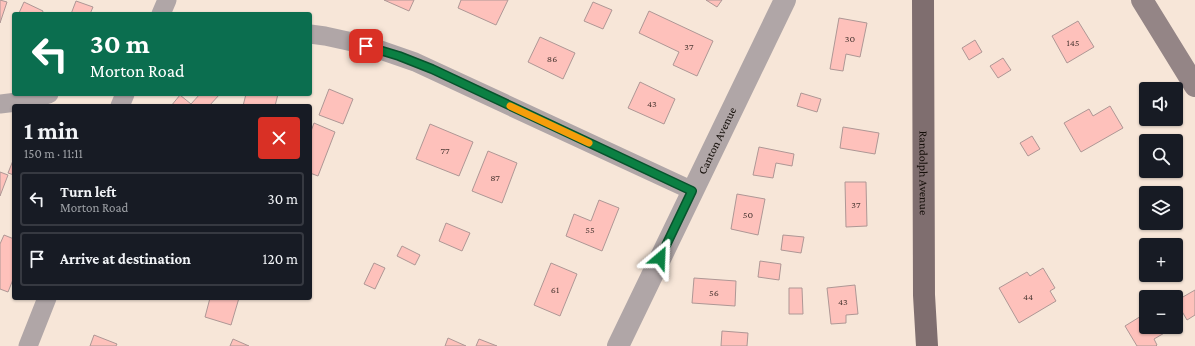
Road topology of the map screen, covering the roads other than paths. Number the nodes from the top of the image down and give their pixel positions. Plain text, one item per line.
1 (167, 0) edge
2 (785, 0) edge
3 (923, 0) edge
4 (1142, 0) edge
5 (162, 12) edge
6 (312, 34) edge
7 (1195, 86) edge
8 (42, 96) edge
9 (0, 104) edge
10 (692, 191) junction
11 (46, 300) edge
12 (28, 346) edge
13 (618, 346) edge
14 (927, 346) edge

1 - 5 street
2 - 10 street, Canton Avenue
3 - 14 main road, Randolph Avenue
4 - 7 main road
6 - 10 street
8 - 9 street
10 - 13 street, Canton Avenue
11 - 12 street

